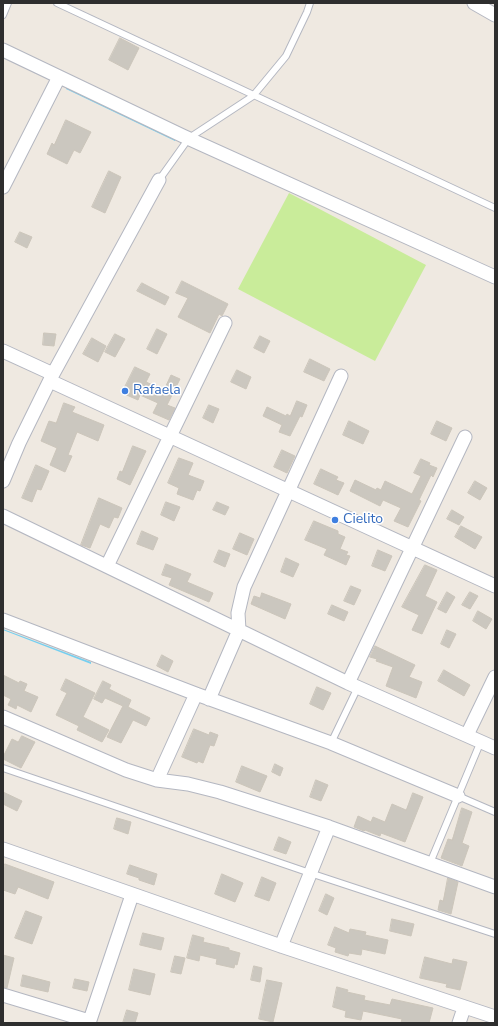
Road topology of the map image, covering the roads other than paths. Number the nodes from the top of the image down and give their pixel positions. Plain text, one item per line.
1 (8, 3) edge
2 (57, 3) edge
3 (310, 3) edge
4 (474, 3) edge
5 (3, 15) edge
6 (495, 15) edge
7 (3, 50) edge
8 (59, 78) junction
9 (253, 96) junction
10 (189, 138) junction
11 (159, 180) joint
12 (3, 187) edge
13 (495, 208) edge
14 (495, 276) edge
15 (225, 323) dead end
16 (3, 351) edge
17 (341, 376) dead end
18 (51, 377) junction
19 (170, 436) junction
20 (466, 437) dead end
21 (3, 481) edge
22 (289, 491) junction
23 (3, 516) edge
24 (412, 548) junction
25 (106, 566) junction
26 (495, 586) edge
27 (3, 620) edge
28 (239, 630) junction
29 (495, 677) edge
30 (353, 685) junction
31 (196, 694) junction
32 (209, 699) junction
33 (3, 717) edge
34 (467, 735) junction
35 (481, 741) junction
36 (331, 743) junction
37 (495, 748) edge
38 (3, 768) edge
39 (157, 780) junction
40 (458, 796) junction
41 (495, 812) edge
42 (329, 827) junction
43 (3, 849) edge
44 (430, 863) junction
45 (310, 873) junction
46 (495, 887) edge
47 (132, 895) junction
48 (495, 934) edge
49 (281, 946) junction
50 (3, 995) edge
51 (464, 1008) junction
52 (495, 1017) edge
53 (89, 1022) edge
54 (459, 1023) edge

1 - 5 lane
2 - 9 lane
3 - 9 lane
4 - 6 street
7 - 8 street
8 - 10 street
8 - 12 street
9 - 10 lane
9 - 13 lane
10 - 11 lane
10 - 14 street
11 - 18 street
15 - 19 street
16 - 18 street
17 - 22 street
18 - 19 street
18 - 21 street
19 - 22 street
19 - 25 street
20 - 24 street
22 - 24 street
22 - 28 street
23 - 25 street
24 - 26 street
24 - 30 street
25 - 28 street
27 - 31 street
28 - 30 street
28 - 32 street
29 - 34 street
30 - 34 street
30 - 36 lane
31 - 32 street
31 - 39 street
32 - 36 street
33 - 39 street
34 - 35 street
35 - 37 street
35 - 40 lane
36 - 40 street
38 - 45 lane
39 - 42 street
40 - 41 lane
40 - 44 lane
42 - 44 street
42 - 45 street
43 - 47 street
44 - 46 street
45 - 48 lane
45 - 49 street
47 - 49 street
47 - 53 street
49 - 51 street
50 - 53 street
51 - 52 street
51 - 54 street

